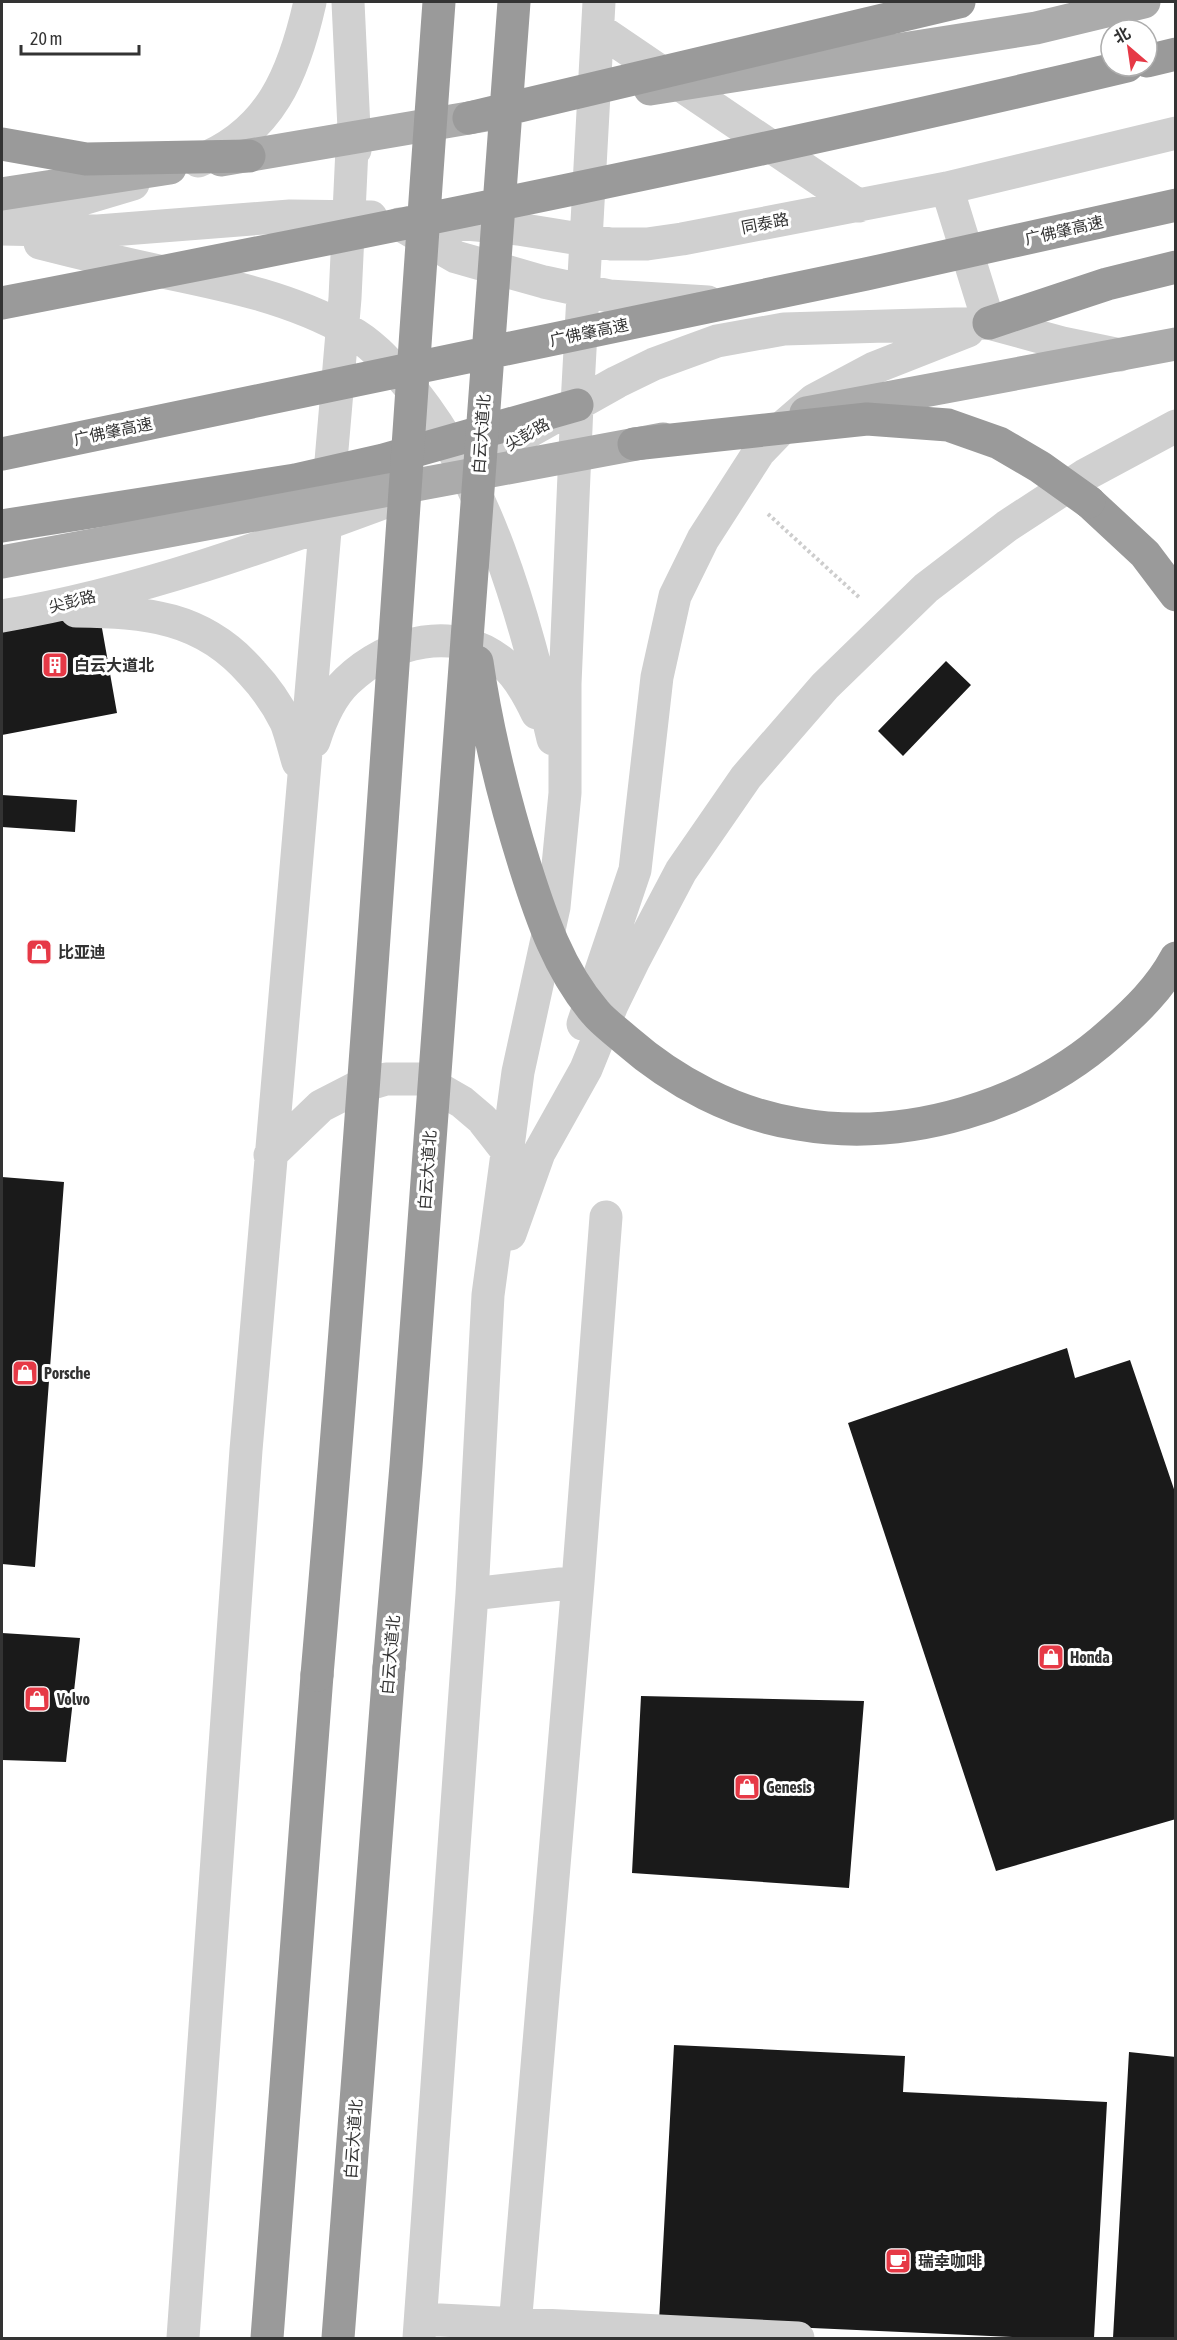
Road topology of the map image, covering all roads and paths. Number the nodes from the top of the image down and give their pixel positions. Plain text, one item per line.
1 (310, 2) edge
2 (348, 2) edge
3 (439, 2) edge
4 (514, 2) edge
5 (959, 2) edge
6 (1144, 2) edge
7 (599, 15) edge
8 (1176, 54) edge
9 (1159, 58) edge
10 (1099, 73) edge
11 (470, 118) junction
12 (353, 127) junction
13 (1176, 133) edge
14 (2, 144) edge
15 (249, 156) junction
16 (947, 188) junction
17 (2, 194) edge
18 (1176, 205) edge
19 (859, 206) junction
20 (348, 216) junction
21 (394, 218) junction
22 (2, 223) edge
23 (2, 232) edge
24 (586, 240) junction
25 (1176, 267) edge
26 (584, 291) junction
27 (2, 303) edge
28 (989, 323) junction
29 (1176, 344) edge
30 (1176, 361) edge
31 (577, 405) junction
32 (1176, 426) edge
33 (634, 444) junction
34 (2, 454) edge
35 (768, 514) dead end
36 (2, 526) edge
37 (2, 562) edge
38 (1176, 595) edge
39 (469, 599) junction
40 (864, 602) dead end
41 (38, 610) junction
42 (2, 616) edge
43 (303, 777) junction
44 (566, 794) junction
45 (1176, 958) edge
46 (507, 1151) junction
47 (539, 1153) junction
48 (270, 1155) junction
49 (606, 1217) dead end
50 (488, 1295) junction
51 (578, 1582) junction
52 (472, 1594) junction
53 (420, 2329) edge
54 (515, 2330) edge
55 (689, 2336) edge
56 (183, 2338) edge
57 (267, 2338) edge
58 (338, 2338) edge
59 (798, 2338) edge

1 - 22 street
2 - 12 street
3 - 57 highway, bridge
4 - 39 highway, 白云大道北, bridge
5 - 11 highway, bridge
6 - 11 main road, bridge
7 - 19 street
7 - 24 street
8 - 9 highway
10 - 27 highway, bridge
11 - 15 main road, bridge
12 - 20 street
12 - 21 street
13 - 16 street, 同泰路
14 - 15 highway, bridge
15 - 17 main road, bridge
16 - 19 street, 同泰路
16 - 28 street
18 - 34 highway, 广佛肇高速, bridge
19 - 24 street, 同泰路
20 - 21 street, 同泰路
20 - 23 street
20 - 43 street
21 - 24 street, 同泰路
21 - 26 street
23 - 44 street
24 - 26 street
25 - 28 highway
26 - 28 street
26 - 31 street
28 - 30 street
28 - 31 street, 尖彭路
28 - 47 street
29 - 33 main road, bridge
31 - 36 highway
31 - 41 street, 尖彭路
31 - 44 street
32 - 47 street
33 - 37 main road, bridge
33 - 38 highway, bridge
35 - 40 path
39 - 45 highway, bridge
39 - 58 highway, 白云大道北, bridge
41 - 42 street, 尖彭路
41 - 43 street
43 - 44 street
43 - 48 street
44 - 46 street
46 - 48 street
46 - 50 street
47 - 50 street
48 - 56 street
49 - 51 street
50 - 52 street
51 - 52 street
51 - 54 street
52 - 53 street
53 - 54 street
54 - 55 street
55 - 59 street

